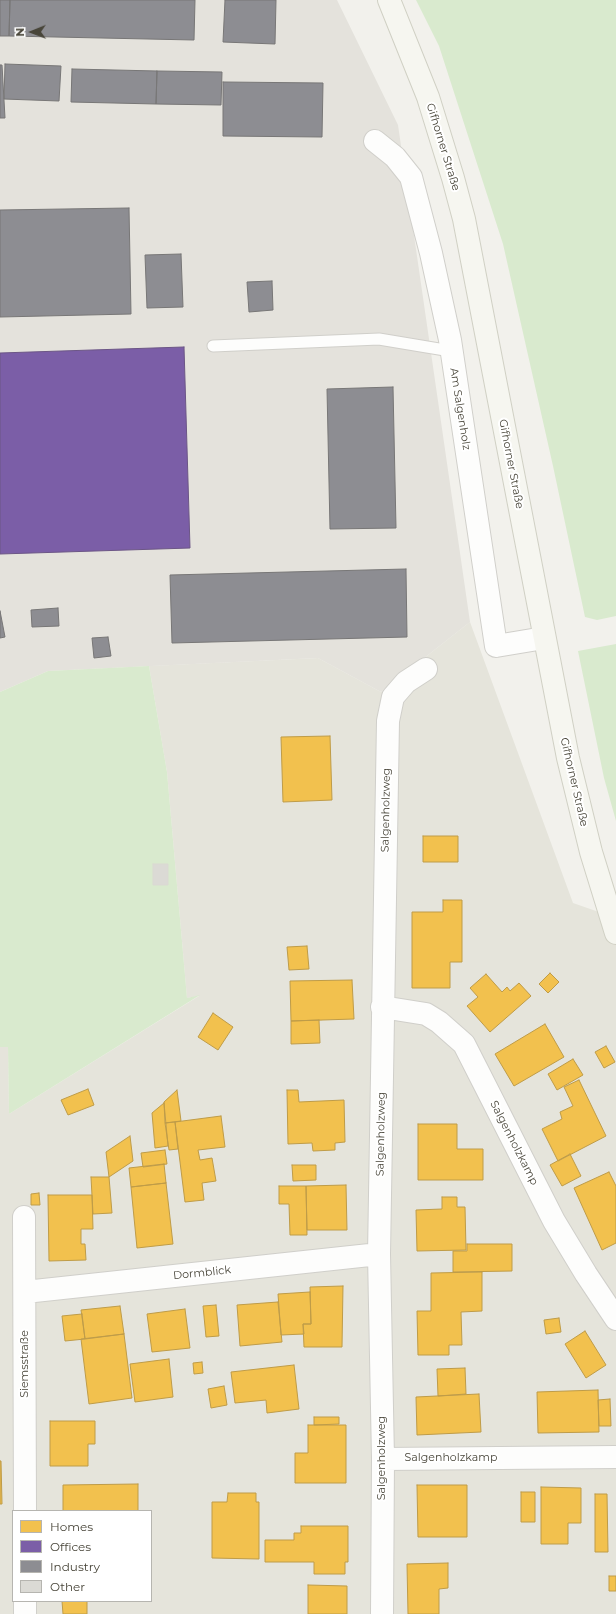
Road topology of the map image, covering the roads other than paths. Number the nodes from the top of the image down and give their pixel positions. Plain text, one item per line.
1 (389, 0) edge
2 (375, 141) dead end
3 (213, 346) dead end
4 (451, 351) junction
5 (544, 638) junction
6 (426, 669) dead end
7 (616, 933) edge
8 (382, 1007) junction
9 (24, 1217) dead end
10 (379, 1254) junction
11 (25, 1292) junction
12 (616, 1319) edge
13 (382, 1458) junction
14 (616, 1458) edge
15 (25, 1510) edge
16 (25, 1602) edge
17 (25, 1614) edge
18 (382, 1614) edge

1 - 5 main road, Gifhorner Straße
2 - 4 street, Am Salgenholz
3 - 4 lane
4 - 5 street, Am Salgenholz
5 - 7 main road, Gifhorner Straße
6 - 8 street, Salgenholzweg
8 - 10 street, Salgenholzweg
8 - 12 street, Salgenholzkamp
9 - 11 street, Siemsstraße
10 - 11 street, Dormblick
10 - 13 street, Salgenholzweg
11 - 15 street, Siemsstraße
13 - 14 street, Salgenholzkamp
13 - 18 street, Salgenholzweg
16 - 17 street

